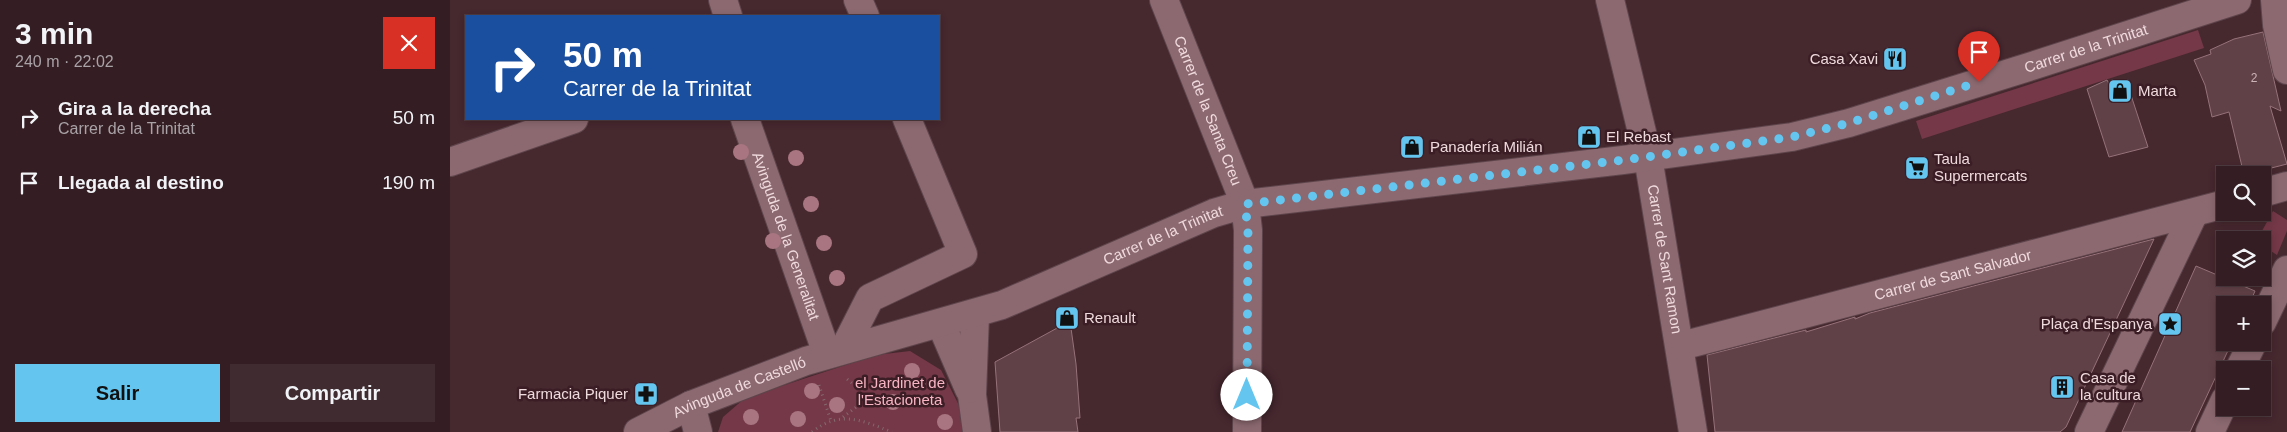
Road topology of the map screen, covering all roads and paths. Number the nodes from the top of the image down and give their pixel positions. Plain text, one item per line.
1 (704, 0) edge
2 (723, 0) edge
3 (858, 0) edge
4 (1164, 0) edge
5 (1610, 0) edge
6 (2237, 0) edge
7 (2275, 0) edge
8 (709, 15) edge
9 (728, 15) edge
10 (865, 15) edge
11 (2287, 70) edge
12 (571, 120) edge
13 (745, 120) edge
14 (764, 120) edge
15 (908, 120) edge
16 (1648, 157) junction
17 (450, 162) edge
18 (2287, 186) edge
19 (2271, 190) edge
20 (1245, 204) junction
21 (2216, 207) edge
22 (2194, 213) junction
23 (2287, 270) edge
24 (2271, 303) edge
25 (975, 315) junction
26 (940, 324) junction
27 (1681, 346) junction
28 (836, 351) junction
29 (819, 384) dead end
30 (972, 395) junction
31 (2107, 395) junction
32 (691, 406) junction
33 (2218, 416) edge
34 (843, 417) junction
35 (831, 421) junction
36 (638, 432) edge
37 (698, 432) edge
38 (812, 432) edge
39 (892, 432) edge
40 (977, 432) edge
41 (1247, 432) edge
42 (1693, 432) edge
43 (2089, 432) edge
44 (2098, 432) edge
45 (2210, 432) edge

1 - 8 street
2 - 9 street
3 - 10 street
4 - 20 street, Carrer de la Santa Creu
5 - 16 street, Carrer de Sant Ramon
6 - 16 street, Carrer de la Trinitat
7 - 11 street
12 - 17 street
13 - 28 street, Avinguda de la Generalitat
14 - 28 street, Avinguda de la Generalitat
15 - 28 street
16 - 20 street, Carrer de la Trinitat
16 - 27 street, Carrer de Sant Ramon
18 - 19 street
20 - 25 street, Carrer de la Trinitat
20 - 41 street, Carrer de la Santa Creu
21 - 22 street, Carrer de Sant Salvador
22 - 27 street, Carrer de Sant Salvador
22 - 31 street
23 - 24 street
25 - 26 street, Avinguda de Castelló
25 - 30 street
26 - 28 street, Avinguda de Castelló
26 - 30 street
27 - 42 street, Carrer de Sant Ramon
28 - 32 street, Avinguda de Castelló
28 - 34 path
29 - 35 path
30 - 40 street
31 - 43 street
31 - 44 street
32 - 36 street, Avinguda de Castelló
32 - 37 street
33 - 45 street
34 - 35 path
34 - 39 path
35 - 38 path

